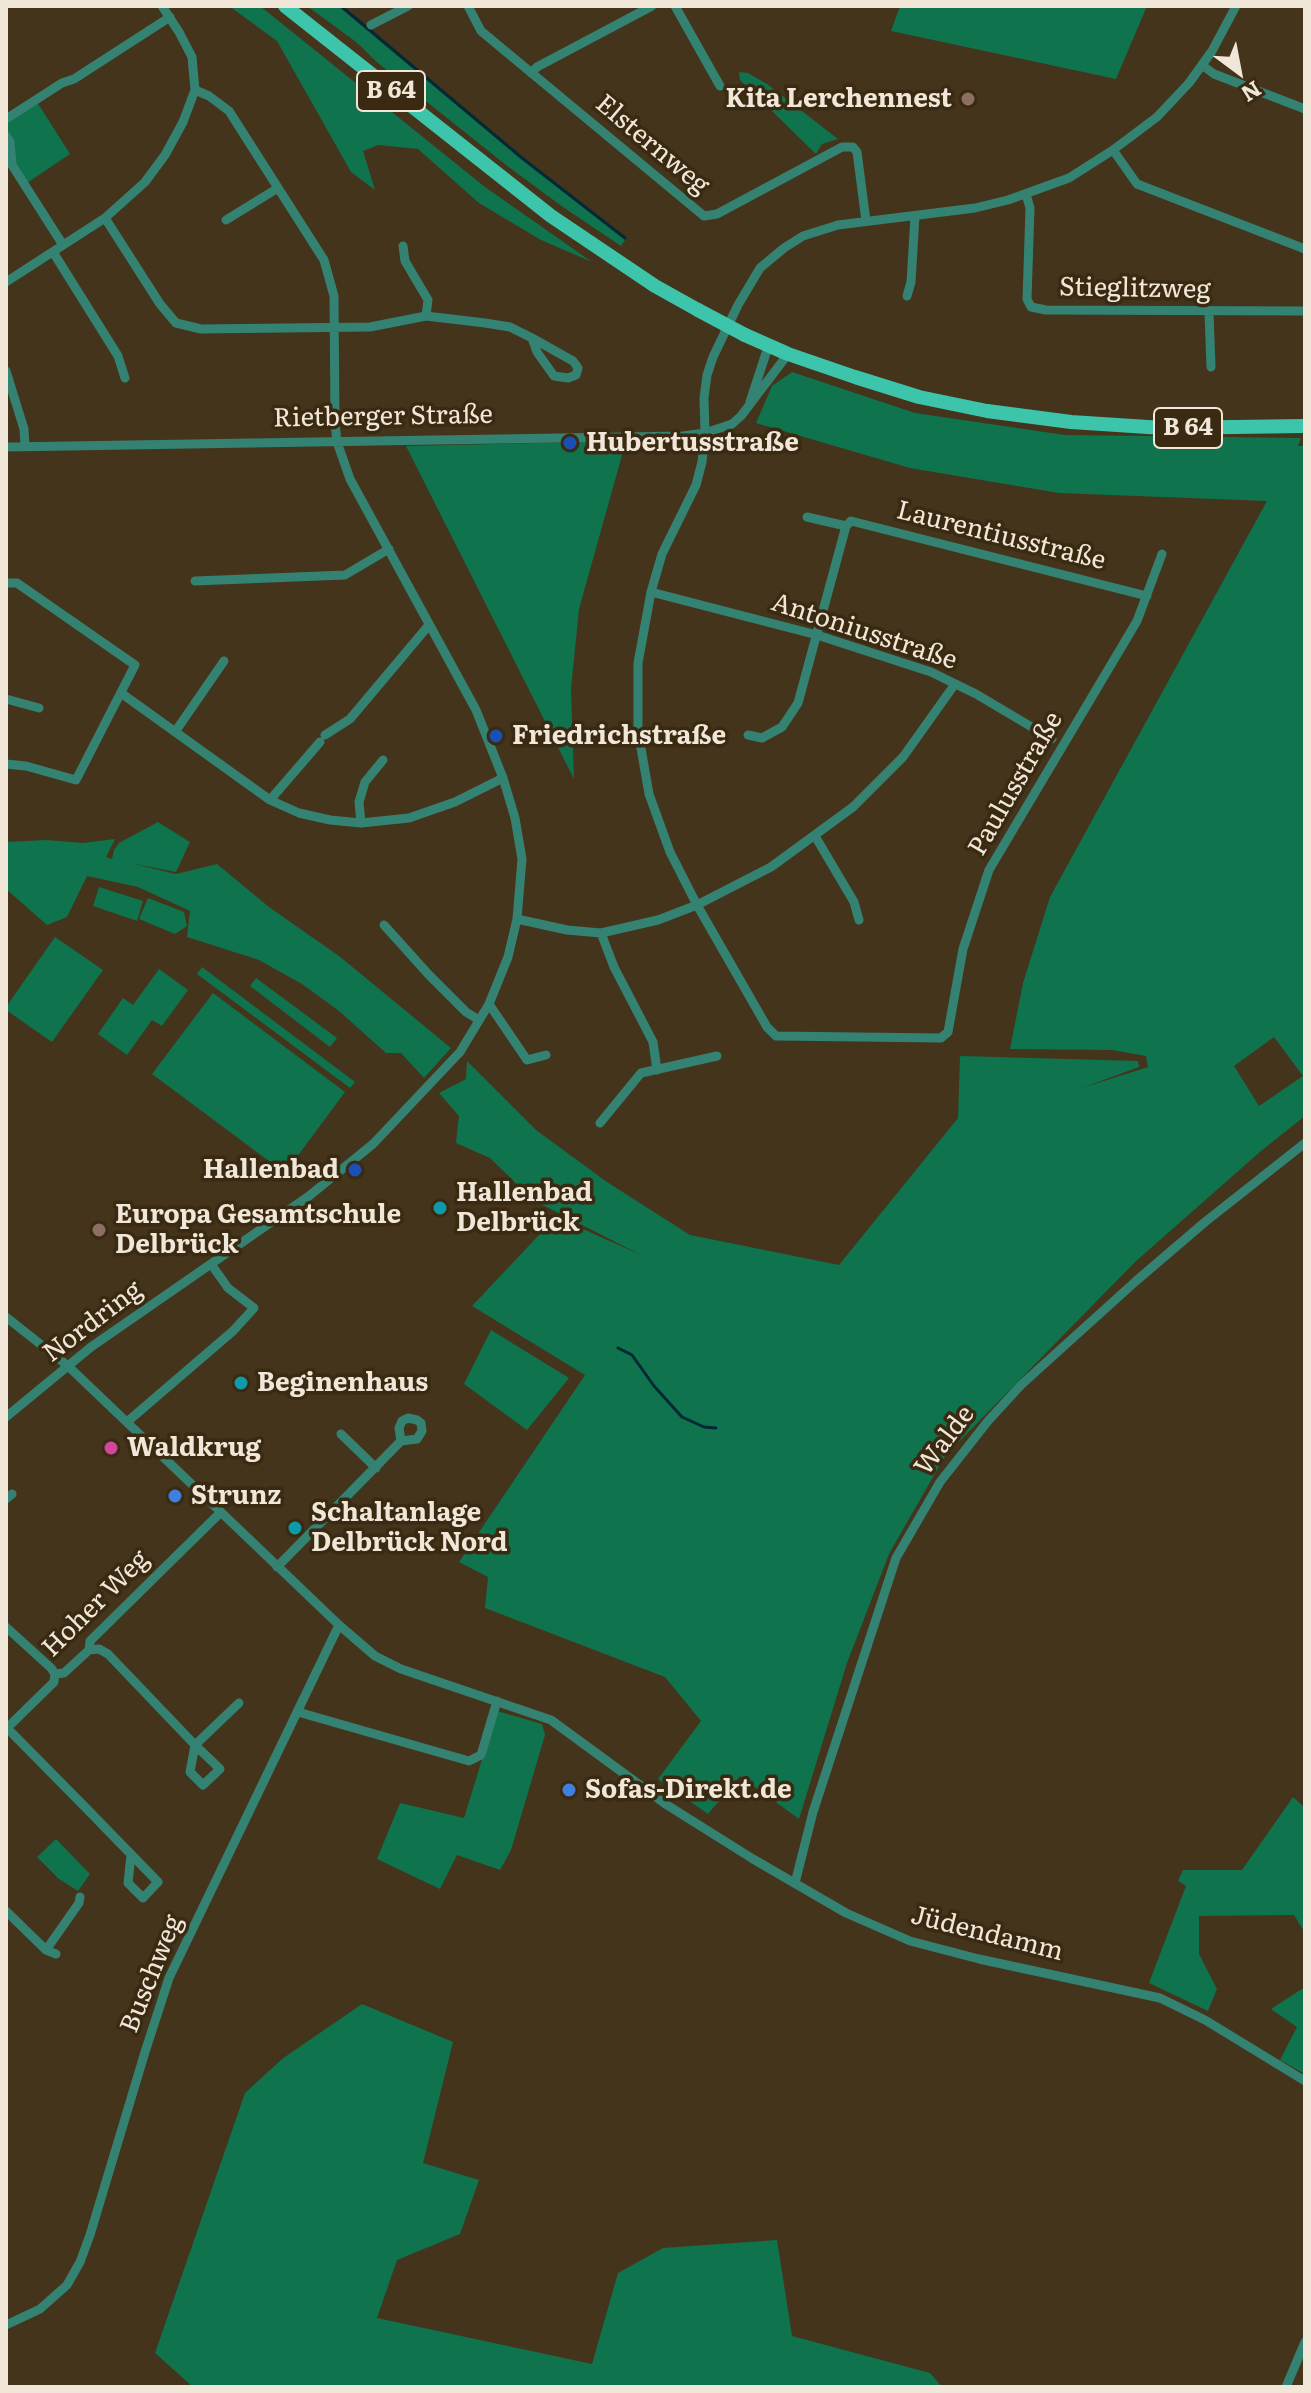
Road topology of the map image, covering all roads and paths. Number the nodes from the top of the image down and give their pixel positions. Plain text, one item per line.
1 (162, 6) edge
2 (285, 6) edge
3 (408, 6) edge
4 (468, 6) edge
5 (652, 6) edge
6 (675, 6) edge
7 (1236, 6) edge
8 (170, 17) junction
9 (371, 25) dead end
10 (1202, 65) junction
11 (531, 73) junction
12 (720, 86) dead end
13 (195, 90) junction
14 (1305, 109) edge
15 (6, 119) edge
16 (6, 136) edge
17 (1113, 150) junction
18 (278, 188) junction
19 (1026, 194) junction
20 (915, 216) junction
21 (105, 218) junction
22 (226, 220) dead end
23 (866, 221) junction
24 (63, 245) junction
25 (403, 246) dead end
26 (1305, 249) edge
27 (53, 252) junction
28 (6, 282) edge
29 (907, 296) dead end
30 (1305, 311) edge
31 (1209, 312) junction
32 (426, 316) junction
33 (334, 326) junction
34 (532, 338) junction
35 (769, 344) junction
36 (788, 354) junction
37 (1211, 367) dead end
38 (6, 371) edge
39 (125, 378) dead end
40 (749, 405) junction
41 (1305, 426) edge
42 (705, 433) junction
43 (337, 442) junction
44 (25, 446) junction
45 (6, 447) edge
46 (807, 517) dead end
47 (846, 526) junction
48 (389, 549) junction
49 (1162, 554) dead end
50 (195, 581) dead end
51 (6, 583) edge
52 (651, 592) junction
53 (1147, 596) junction
54 (429, 625) junction
55 (817, 635) junction
56 (224, 661) dead end
57 (955, 684) junction
58 (121, 693) junction
59 (6, 699) edge
60 (39, 708) dead end
61 (175, 732) junction
62 (748, 735) dead end
63 (1052, 739) junction
64 (1067, 739) junction
65 (1058, 756) junction
66 (383, 760) dead end
67 (6, 764) edge
68 (503, 778) junction
69 (270, 800) junction
70 (361, 823) junction
71 (815, 836) junction
72 (697, 905) junction
73 (517, 919) junction
74 (859, 920) dead end
75 (384, 925) dead end
76 (601, 933) junction
77 (489, 1004) junction
78 (479, 1020) junction
79 (546, 1055) dead end
80 (717, 1056) dead end
81 (657, 1070) junction
82 (600, 1123) dead end
83 (1305, 1143) edge
84 (211, 1264) junction
85 (6, 1317) edge
86 (68, 1366) junction
87 (6, 1417) edge
88 (127, 1422) junction
89 (341, 1434) dead end
90 (401, 1441) dead end
91 (376, 1468) junction
92 (221, 1512) junction
93 (277, 1567) junction
94 (339, 1625) junction
95 (6, 1627) edge
96 (89, 1650) junction
97 (55, 1674) junction
98 (497, 1701) junction
99 (239, 1703) dead end
100 (298, 1712) junction
101 (6, 1729) edge
102 (131, 1855) dead end
103 (795, 1883) junction
104 (80, 1897) dead end
105 (6, 1911) edge
106 (1305, 2081) edge
107 (6, 2325) edge
108 (1305, 2342) edge
109 (1286, 2387) edge

1 - 8 street
2 - 35 main road, B 64, bridge
3 - 9 street
4 - 11 street, Elsternweg
5 - 11 street
6 - 12 street
7 - 10 street
8 - 13 street
8 - 15 street
10 - 14 street
10 - 17 street
11 - 23 street, Elsternweg
13 - 18 street
13 - 21 street
16 - 24 street
17 - 19 street
17 - 26 street
18 - 22 street
18 - 33 street
19 - 20 street
19 - 31 street, Stieglitzweg
20 - 23 street
20 - 29 street
21 - 24 street
21 - 33 street
23 - 42 street
24 - 27 street
25 - 32 street
27 - 28 street
27 - 39 street
30 - 31 street, Stieglitzweg
31 - 37 street
32 - 33 street
32 - 34 street
33 - 43 street
34 - 34 street
35 - 36 main road, B 64
35 - 40 street
36 - 40 street, Rietberger Straße
36 - 41 main road, B 64
38 - 44 street
40 - 42 street, Rietberger Straße
42 - 43 street, Rietberger Straße
42 - 52 street
43 - 44 street, Rietberger Straße
43 - 48 street
44 - 45 street, Rietberger Straße
46 - 47 street, Laurentiusstraße
47 - 53 street, Laurentiusstraße
47 - 55 street
48 - 50 street
48 - 54 street
49 - 53 street, Paulusstraße
51 - 58 street
52 - 55 street, Antoniusstraße
52 - 72 street
53 - 64 street, Paulusstraße
54 - 68 street
54 - 69 street
55 - 57 street, Antoniusstraße
55 - 62 street
56 - 61 street
57 - 63 street, Antoniusstraße
57 - 71 street
58 - 61 street
58 - 67 street
59 - 60 street
61 - 69 street
63 - 64 street
63 - 65 street
64 - 65 street, Paulusstraße
65 - 72 street, Paulusstraße
66 - 70 street
68 - 70 street
68 - 73 street
69 - 70 street
71 - 72 street
71 - 74 street
72 - 76 street
73 - 76 street
73 - 77 street
75 - 78 street
76 - 81 street
77 - 78 street
77 - 79 street
78 - 84 street, Nordring
80 - 81 street
81 - 82 street
83 - 103 street, Walde
84 - 86 street, Nordring
84 - 88 street
85 - 86 street, Jüdendamm
86 - 87 street, Nordring
86 - 88 street, Jüdendamm
88 - 92 street, Jüdendamm
89 - 91 street
90 - 91 street
91 - 93 street
92 - 93 street, Jüdendamm
92 - 96 street, Hoher Weg
93 - 94 street, Jüdendamm
94 - 98 street, Jüdendamm
94 - 100 street, Buschweg
95 - 97 street
96 - 97 street, Hoher Weg
96 - 99 street
97 - 101 street, Hoher Weg
98 - 100 street
98 - 103 street, Jüdendamm
100 - 107 street, Buschweg
101 - 102 street
103 - 106 street, Jüdendamm
104 - 105 street
108 - 109 street

